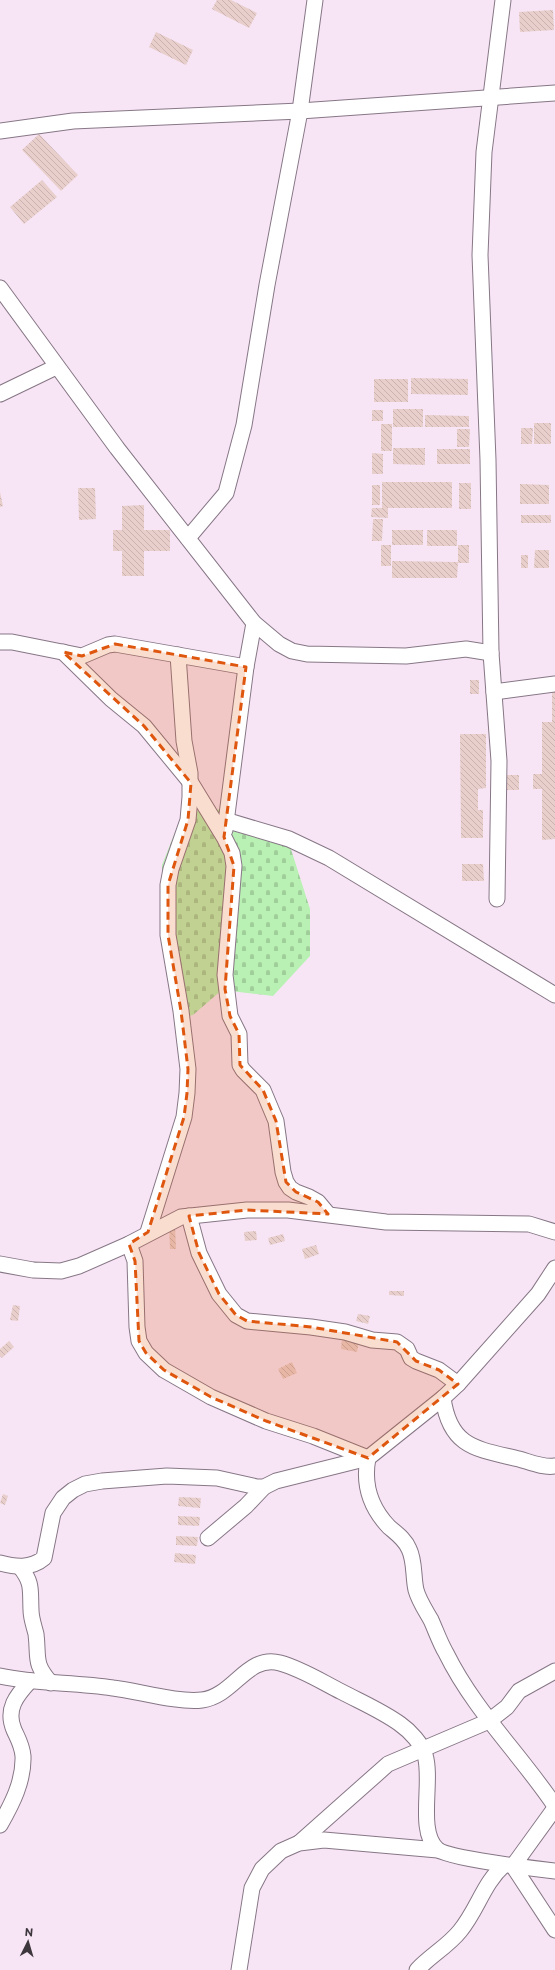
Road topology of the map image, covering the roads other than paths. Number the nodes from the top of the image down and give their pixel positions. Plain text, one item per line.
1 (315, 0) edge
2 (503, 0) edge
3 (555, 93) edge
4 (491, 98) junction
5 (300, 111) junction
6 (0, 131) edge
7 (0, 288) edge
8 (56, 367) junction
9 (0, 394) edge
10 (188, 538) junction
11 (254, 623) junction
12 (0, 642) edge
13 (63, 652) junction
14 (491, 653) junction
15 (178, 655) junction
16 (246, 667) junction
17 (555, 684) edge
18 (494, 692) junction
19 (191, 783) junction
20 (225, 820) junction
21 (224, 837) junction
22 (497, 899) dead end
23 (555, 996) edge
24 (328, 1214) junction
25 (189, 1216) junction
26 (148, 1232) junction
27 (555, 1232) edge
28 (129, 1244) junction
29 (0, 1264) edge
30 (555, 1268) edge
31 (458, 1384) junction
32 (443, 1398) junction
33 (368, 1458) junction
34 (555, 1466) edge
35 (264, 1487) junction
36 (208, 1538) dead end
37 (0, 1563) edge
38 (20, 1567) junction
39 (555, 1671) edge
40 (0, 1676) edge
41 (30, 1681) junction
42 (51, 1683) junction
43 (490, 1721) junction
44 (423, 1750) junction
45 (555, 1807) edge
46 (0, 1825) edge
47 (298, 1843) junction
48 (438, 1850) junction
49 (509, 1865) junction
50 (555, 1871) edge
51 (555, 1930) edge
52 (239, 1970) edge
53 (417, 1970) edge

1 - 5 street
2 - 4 street
3 - 4 street
4 - 5 street
4 - 14 street
5 - 6 street
5 - 10 street
7 - 8 street
8 - 9 street
8 - 10 street
10 - 11 street
11 - 14 street
11 - 16 street
12 - 13 street
13 - 15 street
13 - 19 street
14 - 18 street
15 - 16 street
15 - 19 street
16 - 20 street
17 - 18 street
18 - 22 street
19 - 21 street
19 - 26 street
20 - 21 street
20 - 23 street
21 - 24 street
24 - 25 street
24 - 27 street
25 - 26 street
25 - 31 street
26 - 28 street
28 - 29 street
28 - 33 street
30 - 31 street
31 - 32 street
32 - 33 street
32 - 34 street
33 - 35 street
33 - 43 street
35 - 36 street
35 - 38 street
37 - 38 street
38 - 42 street
39 - 43 street
40 - 41 street
41 - 42 street
41 - 46 street
42 - 44 street
43 - 44 street
43 - 45 street
44 - 47 street
44 - 48 street
45 - 49 street
47 - 48 street
47 - 52 street
48 - 49 street
49 - 50 street
49 - 51 street
49 - 53 street

